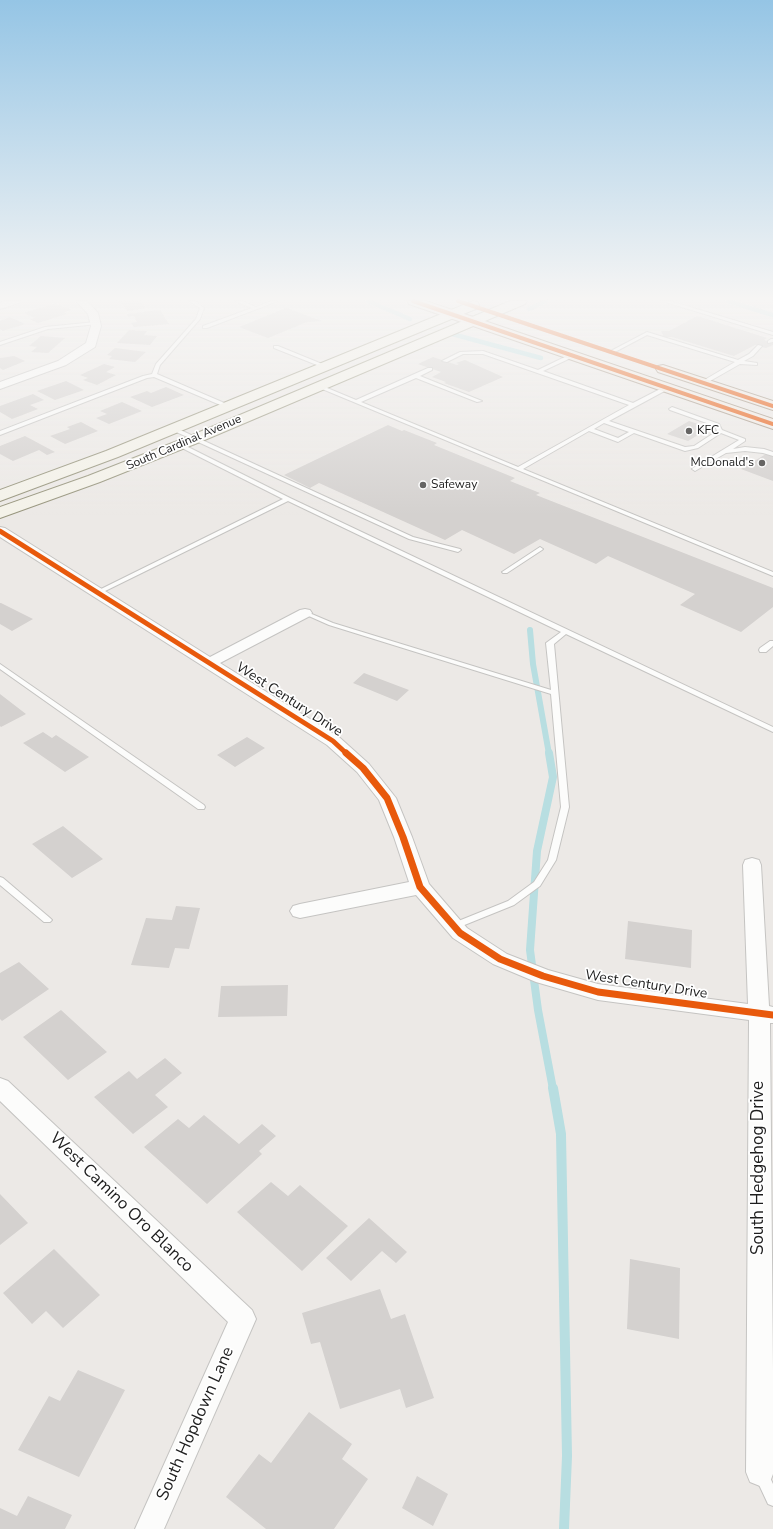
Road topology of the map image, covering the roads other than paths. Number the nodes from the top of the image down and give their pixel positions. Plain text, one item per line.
1 (37, 372) edge
2 (309, 372) edge
3 (351, 372) edge
4 (423, 372) edge
5 (539, 372) edge
6 (625, 372) edge
7 (671, 372) edge
8 (721, 372) edge
9 (154, 375) joint
10 (416, 376) junction
11 (703, 383) junction
12 (0, 386) edge
13 (318, 386) junction
14 (668, 387) junction
15 (479, 401) dead end
16 (356, 402) junction
17 (633, 405) junction
18 (227, 406) junction
19 (773, 406) edge
20 (672, 409) dead end
21 (604, 421) junction
22 (773, 424) edge
23 (174, 429) junction
24 (589, 429) junction
25 (634, 431) junction
26 (720, 431) junction
27 (0, 433) edge
28 (195, 439) junction
29 (180, 445) junction
30 (723, 452) junction
31 (773, 454) edge
32 (518, 469) junction
33 (695, 469) dead end
34 (0, 496) edge
35 (288, 499) junction
36 (0, 513) edge
37 (2, 534) edge
38 (458, 550) dead end
39 (540, 550) dead end
40 (505, 572) dead end
41 (773, 574) edge
42 (98, 593) junction
43 (305, 613) joint
44 (566, 631) junction
45 (773, 643) edge
46 (764, 650) dead end
47 (209, 663) junction
48 (0, 666) edge
49 (554, 694) junction
50 (773, 730) edge
51 (201, 807) dead end
52 (752, 864) dead end
53 (0, 880) edge
54 (420, 887) junction
55 (300, 911) dead end
56 (47, 920) dead end
57 (454, 926) junction
58 (766, 1014) edge
59 (0, 1086) edge
60 (243, 1319) joint
61 (760, 1472) joint
62 (773, 1499) edge
63 (148, 1529) edge

1 - 12 street
2 - 18 main road, South Cardinal Avenue
3 - 13 main road, South Cardinal Avenue
4 - 10 lane
5 - 17 lane
6 - 14 main road
7 - 11 main road
8 - 11 lane
9 - 18 lane
9 - 27 lane
10 - 15 lane
10 - 16 lane
11 - 19 main road
13 - 16 lane
13 - 28 main road, South Cardinal Avenue
14 - 17 lane
14 - 22 main road
16 - 32 lane
17 - 21 lane
18 - 23 main road, South Cardinal Avenue
20 - 26 lane
21 - 24 lane
21 - 25 lane
23 - 28 lane
23 - 34 main road, South Cardinal Avenue
24 - 25 lane
24 - 32 lane
25 - 26 lane
26 - 30 lane
28 - 29 main road, South Cardinal Avenue
28 - 38 lane
29 - 35 lane
29 - 36 main road, South Cardinal Avenue
30 - 31 lane
30 - 33 lane
32 - 41 lane
35 - 42 lane
35 - 44 lane
37 - 42 street, West Century Drive
39 - 40 lane
42 - 47 street, West Century Drive
43 - 47 street
43 - 49 lane
44 - 49 lane
44 - 50 lane
45 - 46 lane
47 - 54 street, West Century Drive
48 - 51 lane
49 - 57 lane
52 - 58 street, South Hedgehog Drive
53 - 56 lane
54 - 55 street
54 - 57 street, West Century Drive
57 - 58 street, West Century Drive
58 - 61 street, South Hedgehog Drive
59 - 60 street, West Camino Oro Blanco
60 - 63 street, South Hopdown Lane
61 - 62 lane

